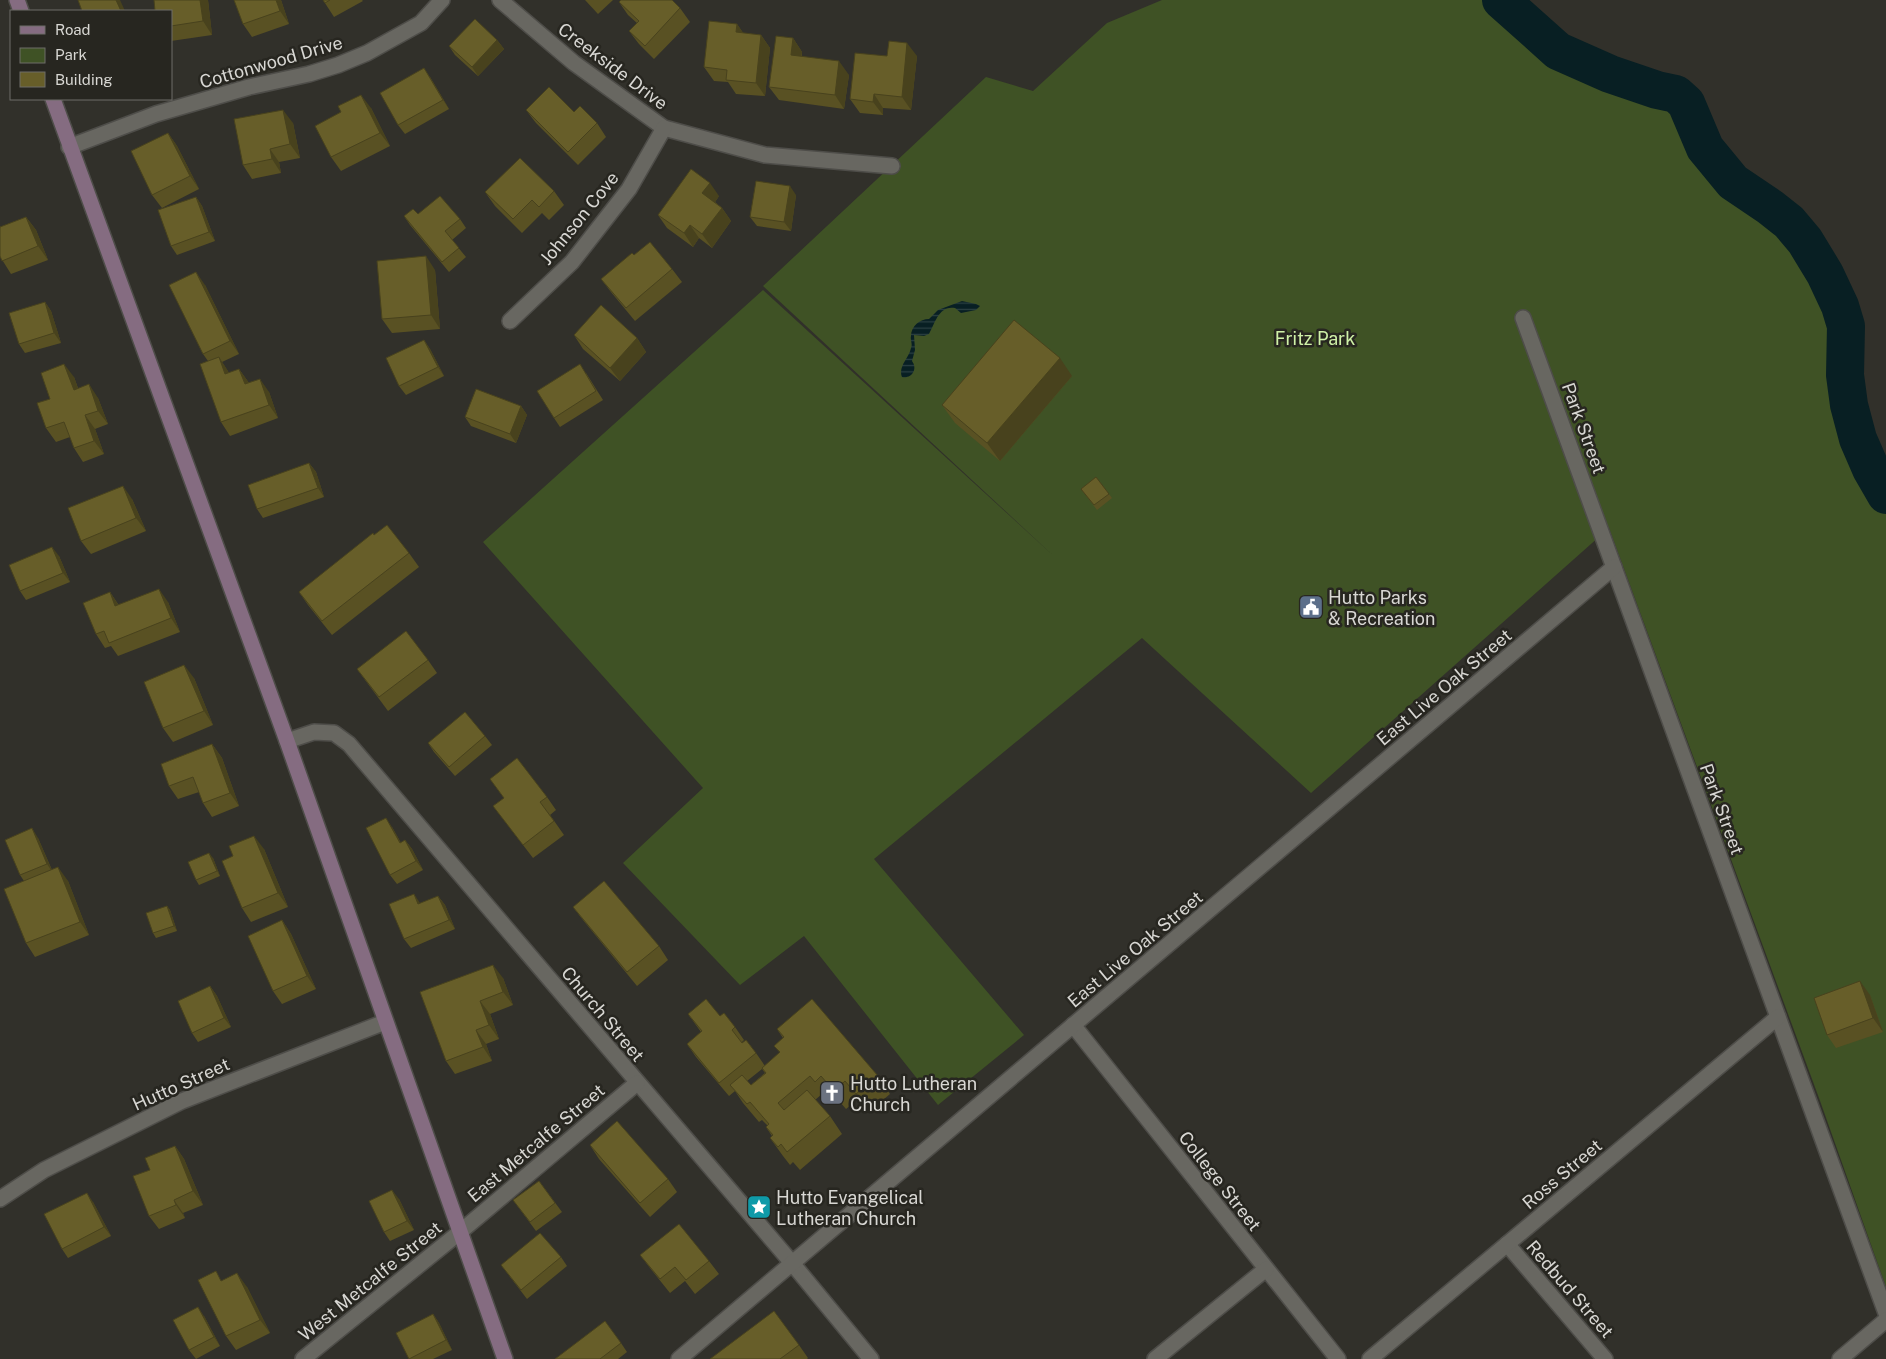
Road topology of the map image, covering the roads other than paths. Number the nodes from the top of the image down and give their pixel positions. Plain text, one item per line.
1 (442, 0) edge
2 (500, 0) edge
3 (53, 100) edge
4 (664, 128) junction
5 (69, 147) junction
6 (892, 166) dead end
7 (1523, 318) dead end
8 (510, 321) dead end
9 (1614, 567) junction
10 (287, 741) junction
11 (1778, 1017) junction
12 (385, 1022) junction
13 (1074, 1025) junction
14 (637, 1083) junction
15 (0, 1199) edge
16 (460, 1232) junction
17 (1507, 1244) junction
18 (792, 1264) junction
19 (1266, 1269) junction
20 (1886, 1313) edge
21 (1886, 1320) edge
22 (303, 1359) edge
23 (505, 1359) edge
24 (679, 1359) edge
25 (871, 1359) edge
26 (1155, 1359) edge
27 (1338, 1359) edge
28 (1370, 1359) edge
29 (1606, 1359) edge
30 (1840, 1359) edge

1 - 5 street, Cottonwood Drive
2 - 4 street, Creekside Drive
3 - 5 main road
4 - 6 street, Creekside Drive
4 - 8 street, Johnson Cove
5 - 10 main road
7 - 9 street, Park Street
9 - 11 street, Park Street
9 - 13 street, East Live Oak Street
10 - 12 main road
10 - 14 street, Church Street
11 - 17 street, Ross Street
11 - 20 street, Park Street
12 - 15 street, Hutto Street
12 - 16 main road
13 - 18 street, East Live Oak Street
13 - 19 street, College Street
14 - 16 street, East Metcalfe Street
14 - 18 street, Church Street
16 - 22 street, West Metcalfe Street
16 - 23 main road
17 - 28 street, Ross Street
17 - 29 street, Redbud Street
18 - 24 street, East Live Oak Street
18 - 25 street, Church Street
19 - 26 street
19 - 27 street, College Street
21 - 30 street

